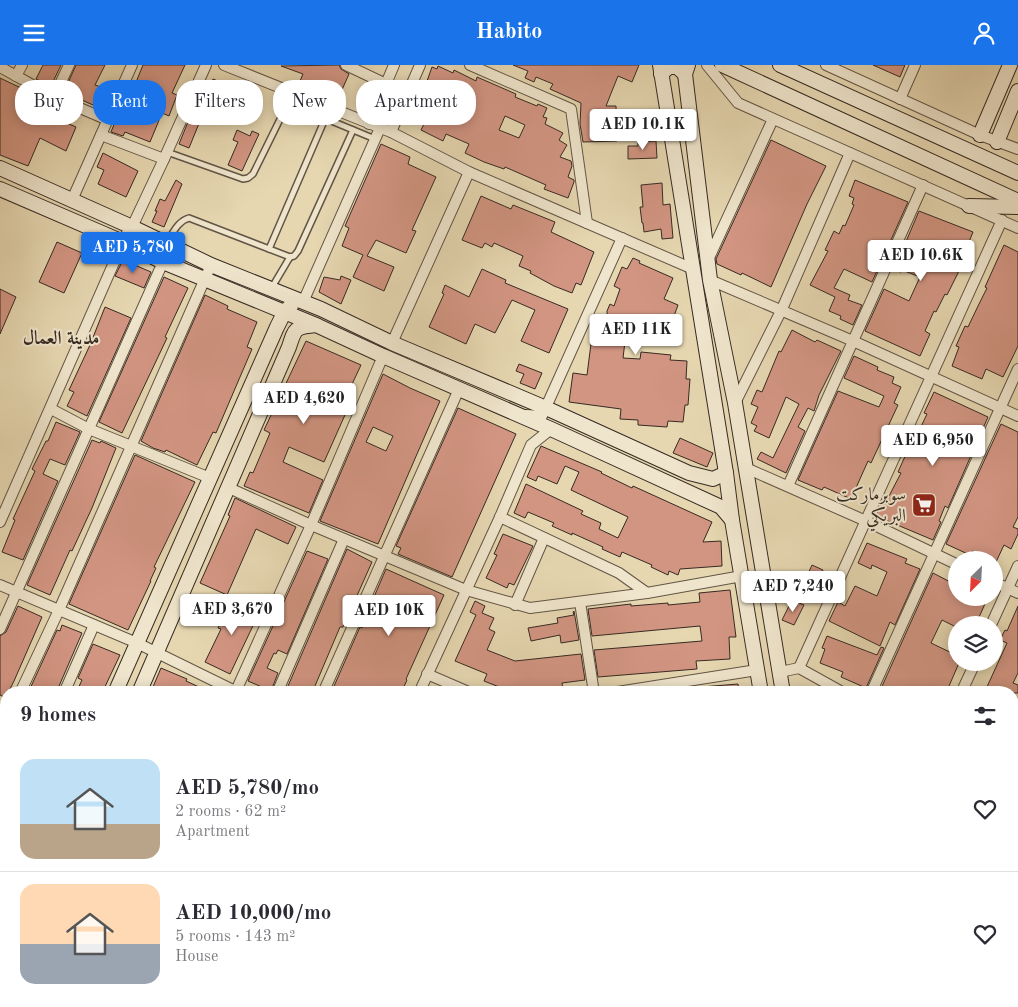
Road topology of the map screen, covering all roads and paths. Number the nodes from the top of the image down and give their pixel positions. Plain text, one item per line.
1 (22, 65) edge
2 (69, 65) edge
3 (132, 65) edge
4 (206, 65) edge
5 (224, 65) edge
6 (346, 65) edge
7 (394, 65) edge
8 (420, 65) edge
9 (470, 65) edge
10 (707, 65) edge
11 (722, 65) edge
12 (780, 65) edge
13 (826, 65) edge
14 (915, 65) edge
15 (1010, 65) edge
16 (0, 67) edge
17 (687, 69) edge
18 (660, 70) edge
19 (16, 76) junction
20 (23, 80) edge
21 (62, 80) edge
22 (125, 80) edge
23 (378, 80) edge
24 (388, 80) edge
25 (273, 85) edge
26 (1018, 91) edge
27 (900, 99) junction
28 (773, 119) junction
29 (106, 125) edge
30 (277, 125) edge
31 (322, 125) edge
32 (340, 125) edge
33 (373, 125) edge
34 (380, 127) junction
35 (353, 130) junction
36 (391, 132) junction
37 (102, 135) junction
38 (980, 135) junction
39 (375, 139) junction
40 (997, 142) junction
41 (1018, 149) edge
42 (850, 153) junction
43 (166, 155) junction
44 (0, 168) edge
45 (469, 172) junction
46 (1018, 173) edge
47 (923, 185) junction
48 (0, 189) edge
49 (72, 200) junction
50 (1018, 201) edge
51 (969, 206) junction
52 (1018, 207) edge
53 (1002, 220) junction
54 (587, 223) junction
55 (132, 227) junction
56 (1018, 228) edge
57 (145, 234) junction
58 (622, 238) junction
59 (122, 242) junction
60 (167, 243) junction
61 (269, 249) junction
62 (290, 257) junction
63 (708, 260) junction
64 (164, 262) junction
65 (211, 265) junction
66 (693, 269) junction
67 (206, 279) junction
68 (710, 280) junction
69 (271, 289) junction
70 (303, 302) junction
71 (321, 309) junction
72 (782, 309) junction
73 (285, 311) junction
74 (316, 325) junction
75 (272, 340) junction
76 (853, 341) junction
77 (392, 343) junction
78 (289, 347) junction
79 (383, 356) junction
80 (1018, 369) edge
81 (930, 375) junction
82 (459, 389) junction
83 (735, 403) junction
84 (546, 408) junction
85 (1000, 408) junction
86 (51, 409) junction
87 (515, 413) junction
88 (1018, 416) edge
89 (90, 429) junction
90 (551, 429) junction
91 (131, 445) junction
92 (746, 468) junction
93 (726, 473) junction
94 (700, 476) junction
95 (210, 478) junction
96 (788, 486) junction
97 (229, 488) junction
98 (697, 496) junction
99 (500, 517) junction
100 (732, 520) junction
101 (866, 521) junction
102 (0, 522) edge
103 (311, 525) junction
104 (207, 535) junction
105 (544, 538) junction
106 (344, 539) junction
107 (934, 554) junction
108 (384, 556) junction
109 (948, 560) edge
110 (1018, 567) edge
111 (742, 576) junction
112 (0, 585) edge
113 (1003, 586) edge
114 (1008, 588) junction
115 (466, 590) junction
116 (16, 593) junction
117 (647, 593) junction
118 (1018, 593) edge
119 (580, 602) junction
120 (515, 605) junction
121 (59, 610) junction
122 (995, 616) edge
123 (94, 625) junction
124 (0, 629) edge
125 (137, 643) junction
126 (156, 652) junction
127 (799, 668) junction
128 (757, 670) junction
129 (971, 671) edge
130 (780, 672) junction
131 (427, 674) junction
132 (23, 686) edge
133 (67, 686) edge
134 (118, 686) edge
135 (142, 686) edge
136 (225, 686) edge
137 (240, 686) edge
138 (280, 686) edge
139 (326, 686) edge
140 (422, 686) edge
141 (455, 686) edge
142 (593, 686) edge
143 (655, 686) edge
144 (760, 686) edge
145 (782, 686) edge
146 (831, 686) edge
147 (874, 686) edge
148 (964, 686) edge

1 - 19 street
2 - 21 street
3 - 22 street
4 - 43 street
5 - 25 street
6 - 23 street
7 - 24 street
8 - 36 street
9 - 54 street
10 - 28 street
11 - 50 street
12 - 46 street
13 - 27 street
14 - 27 street
15 - 38 street
16 - 19 street
17 - 18 street
17 - 63 street
18 - 66 street
19 - 20 street
26 - 40 street
27 - 38 street
28 - 42 street
28 - 63 street
29 - 37 street
30 - 43 lane
31 - 61 lane
32 - 35 lane
33 - 34 street
34 - 36 street
34 - 39 street
35 - 39 lane
35 - 62 lane
36 - 45 street
37 - 43 street
37 - 49 street
38 - 40 street
39 - 70 street
40 - 41 street
42 - 47 street
42 - 72 street
43 - 55 street
44 - 49 street
45 - 54 street
45 - 77 street
47 - 51 street
47 - 76 street
48 - 59 street
49 - 55 street
51 - 52 street
51 - 53 street
53 - 56 street
53 - 81 street
54 - 58 street
55 - 57 street
57 - 59 street
57 - 60 street
58 - 66 street
58 - 84 street
59 - 64 street
59 - 86 street
60 - 61 lane
60 - 65 street
61 - 62 lane
62 - 69 lane
63 - 68 street
64 - 67 street
64 - 89 street
65 - 67 street
65 - 69 street
66 - 93 street
67 - 73 street
67 - 91 street
68 - 72 street
68 - 83 street
69 - 70 street
70 - 71 street
71 - 73 street
71 - 77 street
72 - 76 street
72 - 83 street
73 - 74 street
73 - 75 street
74 - 78 street
74 - 79 street
75 - 78 street
75 - 95 street
76 - 81 street
76 - 96 street
77 - 84 street
78 - 97 street
79 - 82 street
79 - 103 street
80 - 85 street
81 - 85 street
81 - 101 street
82 - 87 street
82 - 108 street
83 - 92 street
84 - 87 street
84 - 94 street
85 - 88 street
85 - 107 street
86 - 89 street
86 - 102 street
87 - 90 street
89 - 91 street
89 - 116 street
90 - 98 street
90 - 99 street
91 - 95 street
91 - 121 street
92 - 96 street
92 - 130 street
93 - 94 street
93 - 100 street
94 - 98 street
95 - 104 street
95 - 125 street
96 - 101 street
97 - 103 street
97 - 104 street
98 - 100 street
99 - 105 street
99 - 115 street
100 - 111 street
101 - 107 street
101 - 127 street
103 - 106 street
103 - 137 street
104 - 126 street
105 - 117 street
105 - 120 street
106 - 108 street
106 - 138 street
107 - 109 street
107 - 147 street
108 - 115 street
108 - 139 street
110 - 114 street
111 - 117 street
111 - 128 street
112 - 116 street
113 - 114 street
114 - 118 street
114 - 122 street
115 - 120 street
115 - 131 street
116 - 121 street
116 - 124 street
117 - 119 street
119 - 120 street
119 - 142 street
121 - 123 street
121 - 132 street
123 - 125 street
123 - 133 street
125 - 126 street
125 - 134 street
126 - 135 street
126 - 136 street
127 - 130 street
127 - 146 street
128 - 143 street
128 - 144 street
129 - 148 street
130 - 145 street
131 - 140 street
131 - 141 street

